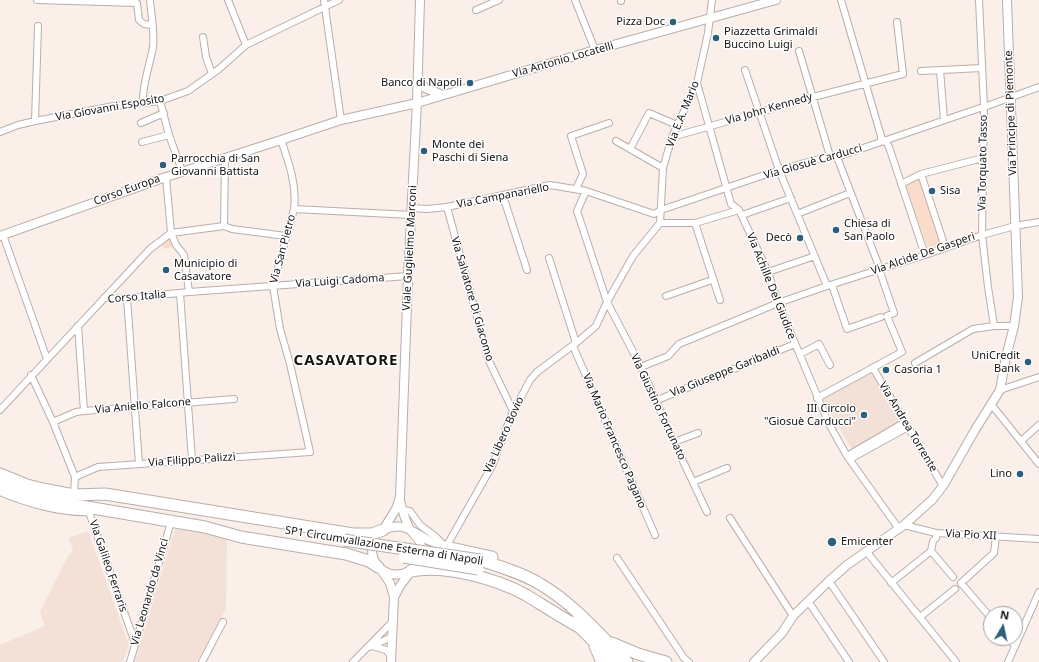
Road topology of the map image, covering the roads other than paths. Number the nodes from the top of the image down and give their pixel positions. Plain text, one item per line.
1 (37, 0) edge
2 (150, 0) edge
3 (228, 0) edge
4 (339, 0) edge
5 (420, 0) edge
6 (500, 0) edge
7 (575, 0) edge
8 (712, 0) edge
9 (776, 0) edge
10 (841, 0) edge
11 (978, 0) edge
12 (1007, 0) edge
13 (137, 2) edge
14 (325, 3) edge
15 (476, 10) dead end
16 (710, 19) junction
17 (897, 22) dead end
18 (152, 25) junction
19 (38, 26) dead end
20 (203, 37) dead end
21 (246, 45) junction
22 (595, 50) junction
23 (799, 51) dead end
24 (982, 68) junction
25 (745, 70) dead end
26 (940, 70) junction
27 (921, 71) dead end
28 (212, 74) junction
29 (418, 78) junction
30 (866, 82) junction
31 (697, 83) junction
32 (1039, 87) edge
33 (443, 95) junction
34 (813, 97) junction
35 (1009, 98) junction
36 (160, 101) junction
37 (143, 103) junction
38 (417, 103) junction
39 (984, 107) junction
40 (758, 112) junction
41 (164, 113) junction
42 (341, 120) junction
43 (944, 120) junction
44 (35, 121) junction
45 (141, 123) dead end
46 (609, 123) dead end
47 (677, 125) junction
48 (709, 126) junction
49 (0, 132) edge
50 (169, 135) junction
51 (672, 137) junction
52 (281, 140) junction
53 (616, 141) dead end
54 (883, 141) junction
55 (142, 142) dead end
56 (630, 149) junction
57 (833, 157) junction
58 (225, 158) junction
59 (983, 158) junction
60 (663, 168) junction
61 (780, 170) junction
62 (182, 171) junction
63 (921, 174) junction
64 (166, 177) junction
65 (901, 184) junction
66 (727, 188) junction
67 (576, 189) junction
68 (586, 191) junction
69 (850, 193) junction
70 (503, 196) junction
71 (791, 198) junction
72 (447, 207) junction
73 (294, 209) junction
74 (661, 210) junction
75 (411, 212) junction
76 (740, 212) junction
77 (797, 214) junction
78 (1039, 222) edge
79 (660, 223) junction
80 (694, 223) junction
81 (224, 226) junction
82 (1015, 226) junction
83 (171, 233) junction
84 (2, 235) edge
85 (982, 235) junction
86 (286, 236) junction
87 (945, 247) junction
88 (925, 254) junction
89 (815, 256) junction
90 (549, 258) dead end
91 (879, 269) junction
92 (528, 270) dead end
93 (768, 272) junction
94 (408, 276) junction
95 (712, 280) junction
96 (830, 285) junction
97 (273, 286) junction
98 (190, 292) junction
99 (180, 293) junction
100 (666, 296) dead end
101 (104, 298) junction
102 (128, 298) junction
103 (720, 300) dead end
104 (607, 302) junction
105 (778, 304) junction
106 (881, 317) dead end
107 (78, 326) junction
108 (994, 326) junction
109 (1014, 326) junction
110 (574, 344) junction
111 (795, 344) junction
112 (800, 354) junction
113 (47, 359) junction
114 (915, 363) dead end
115 (830, 365) dead end
116 (641, 367) junction
117 (873, 368) junction
118 (31, 375) junction
119 (1039, 377) edge
120 (1000, 390) junction
121 (817, 398) junction
122 (234, 399) dead end
123 (655, 400) junction
124 (188, 402) junction
125 (991, 404) junction
126 (134, 406) junction
127 (0, 410) edge
128 (84, 411) junction
129 (513, 411) junction
130 (54, 422) junction
131 (906, 424) junction
132 (1039, 425) edge
133 (698, 433) dead end
134 (1020, 441) junction
135 (674, 442) junction
136 (310, 452) joint
137 (849, 458) junction
138 (192, 460) junction
139 (139, 464) junction
140 (1039, 464) edge
141 (727, 468) dead end
142 (75, 477) junction
143 (2, 479) edge
144 (693, 482) junction
145 (943, 486) junction
146 (0, 492) edge
147 (74, 495) junction
148 (400, 497) junction
149 (403, 510) junction
150 (105, 511) junction
151 (89, 512) junction
152 (707, 512) dead end
153 (730, 518) dead end
154 (170, 522) junction
155 (205, 522) junction
156 (901, 527) junction
157 (382, 530) junction
158 (410, 530) junction
159 (936, 533) junction
160 (655, 535) dead end
161 (996, 536) junction
162 (1039, 539) edge
163 (446, 547) junction
164 (866, 551) junction
165 (930, 551) junction
166 (618, 558) dead end
167 (378, 567) junction
168 (411, 571) junction
169 (953, 577) dead end
170 (829, 581) junction
171 (891, 583) junction
172 (955, 589) dead end
173 (1039, 592) edge
174 (394, 597) junction
175 (808, 601) junction
176 (983, 609) edge
177 (793, 616) junction
178 (920, 617) junction
179 (393, 621) junction
180 (223, 622) dead end
181 (580, 622) junction
182 (1023, 630) edge
183 (392, 637) junction
184 (599, 641) junction
185 (135, 643) junction
186 (1016, 646) edge
187 (369, 647) junction
188 (391, 659) edge
189 (130, 662) edge
190 (202, 662) edge
191 (353, 662) edge
192 (602, 662) edge
193 (615, 662) edge
194 (627, 662) edge
195 (666, 662) edge
196 (689, 662) edge
197 (754, 662) edge
198 (849, 662) edge
199 (884, 662) edge
200 (956, 662) edge
201 (1008, 662) edge

1 - 13 street
2 - 18 street
3 - 21 street
4 - 14 street, Via Giovanni Esposito
5 - 29 street, Viale Guglielmo Marconi
6 - 15 street
7 - 22 street
8 - 16 street, Via E.A. Mario
9 - 16 street, Via Antonio Locatelli
10 - 30 street
11 - 24 street, Via Torquato Tasso
12 - 35 street, Via Principe di Piemonte
13 - 18 street
14 - 21 street, Via Giovanni Esposito
14 - 42 street
16 - 22 street, Via Antonio Locatelli
16 - 31 street, Via E.A. Mario
17 - 30 street, Via John Kennedy
18 - 37 street
19 - 44 street
20 - 28 street
21 - 28 street, Via Giovanni Esposito
22 - 33 street, Via Antonio Locatelli
23 - 34 street
24 - 26 street
24 - 39 street, Via Torquato Tasso
25 - 40 street
26 - 27 street
26 - 43 street
28 - 36 street, Via Giovanni Esposito
29 - 33 street
29 - 38 street, Viale Guglielmo Marconi
30 - 34 street, Via John Kennedy
30 - 54 street
31 - 47 street, Via E.A. Mario
31 - 48 street, Via Achille Del Giudice
32 - 35 street, Via Giosuè Carducci
33 - 38 street, Via Antonio Locatelli
34 - 40 street, Via John Kennedy
34 - 57 street
35 - 39 street, Via Giosuè Carducci
35 - 82 street, Via Principe di Piemonte
36 - 37 street, Via Giovanni Esposito
36 - 41 street
37 - 44 street, Via Giovanni Esposito
38 - 42 street, Corso Europa
38 - 75 street, Viale Guglielmo Marconi
39 - 43 street, Via Giosuè Carducci
39 - 59 street, Via Torquato Tasso
40 - 48 street, Via John Kennedy
40 - 61 street
41 - 45 street
41 - 50 street
42 - 52 street, Corso Europa
43 - 54 street, Via Giosuè Carducci
44 - 49 street, Via Giovanni Esposito
46 - 67 street
47 - 51 street, Via E.A. Mario
47 - 56 street
48 - 51 street, Via John Kennedy
48 - 66 street, Via Achille Del Giudice
50 - 55 street
50 - 62 street
51 - 60 street, Via E.A. Mario
52 - 58 street, Corso Europa
52 - 73 street, Via San Pietro
53 - 56 street
54 - 57 street, Via Giosuè Carducci
54 - 65 street
56 - 60 street
57 - 61 street, Via Giosuè Carducci
57 - 69 street
58 - 62 street, Corso Europa
58 - 81 street
59 - 63 street
59 - 85 street, Via Torquato Tasso
60 - 74 street, Via E.A. Mario
61 - 66 street, Via Giosuè Carducci
61 - 71 street
62 - 64 street, Corso Europa
63 - 65 street
63 - 87 street
64 - 83 street
64 - 84 street, Corso Europa
65 - 88 street
66 - 74 street, Via Giosuè Carducci
66 - 76 street, Via Achille Del Giudice
67 - 68 street, Via Campanariello
67 - 70 street, Via Campanariello
68 - 74 street, Via Campanariello
68 - 104 street, Via Giustino Fortunato
69 - 77 street
69 - 91 street
70 - 72 street, Via Campanariello
70 - 92 street
71 - 76 street
71 - 77 street
72 - 75 street, Via Campanariello
72 - 129 street, Via Salvatore Di Giacomo
73 - 75 street, Via Campanariello
73 - 86 street, Via San Pietro
74 - 79 street
75 - 94 street, Viale Guglielmo Marconi
76 - 80 street
76 - 93 street, Via Achille Del Giudice
77 - 89 street
78 - 82 street
79 - 80 street
79 - 104 street, Via Libero Bovio
80 - 95 street
81 - 83 street
81 - 86 street
82 - 85 street, Via Alcide De Gasperi
82 - 109 street, Via Principe di Piemonte
83 - 98 street
83 - 101 street
84 - 113 street
85 - 87 street, Via Alcide De Gasperi
85 - 108 street, Via Torquato Tasso
86 - 97 street, Via San Pietro
87 - 88 street, Via Alcide De Gasperi
88 - 91 street, Via Alcide De Gasperi
89 - 93 street
89 - 96 street
90 - 110 street, Via Mario Francesco Pagano
91 - 96 street, Via Alcide De Gasperi
91 - 117 street
93 - 105 street, Via Achille Del Giudice
94 - 97 street, Via Luigi Cadoma
94 - 148 street, Viale Guglielmo Marconi
95 - 100 street
95 - 103 street
96 - 105 street, Via Alcide De Gasperi
96 - 106 street
97 - 98 street, Corso Italia
97 - 136 street, Via San Pietro
98 - 99 street, Corso Italia
99 - 102 street, Corso Italia
99 - 124 street
101 - 102 street, Corso Italia
101 - 107 street, Corso Italia
102 - 126 street
104 - 110 street, Via Libero Bovio
104 - 116 street, Via Giustino Fortunato
105 - 111 street, Via Achille Del Giudice
105 - 116 street, Via Alcide De Gasperi
107 - 113 street, Corso Italia
107 - 128 street
108 - 109 street
108 - 114 street
109 - 120 street, Via Principe di Piemonte
110 - 129 street, Via Libero Bovio
110 - 160 street, Via Mario Francesco Pagano
111 - 112 street, Via Achille Del Giudice
111 - 123 street, Via Giuseppe Garibaldi
112 - 115 street, Via Achille Del Giudice
112 - 121 street, Via Achille Del Giudice
113 - 118 street, Corso Italia
116 - 123 street, Via Giustino Fortunato
117 - 121 street
117 - 131 street, Via Andrea Torrente
118 - 127 street, Corso Italia
118 - 130 street
119 - 120 street
120 - 125 street, Via Principe di Piemonte
121 - 137 street, Via Achille Del Giudice
122 - 124 street, Via Aniello Falcone
123 - 135 street, Via Giustino Fortunato
124 - 126 street, Via Aniello Falcone
124 - 138 street
125 - 134 street
125 - 145 street, Via Principe di Piemonte
126 - 128 street, Via Aniello Falcone
126 - 139 street
128 - 130 street, Via Aniello Falcone
129 - 163 street, Via Libero Bovio
130 - 142 street
131 - 137 street
131 - 145 street, Via Andrea Torrente
132 - 134 street
133 - 135 street
134 - 140 street
135 - 144 street, Via Giustino Fortunato
136 - 138 street, Via Filippo Palizzi
137 - 156 street, Via Achille Del Giudice
138 - 139 street, Via Filippo Palizzi
139 - 142 street, Via Filippo Palizzi
141 - 144 street
142 - 147 street
143 - 147 highway
143 - 150 highway
144 - 152 street, Via Giustino Fortunato
145 - 156 street, Via Principe di Piemonte
146 - 151 street
147 - 155 highway
147 - 157 highway
148 - 149 street, Viale Guglielmo Marconi
148 - 157 street, Viale Guglielmo Marconi
149 - 158 street, Viale Guglielmo Marconi
149 - 163 street
150 - 151 street
150 - 154 highway
151 - 185 street, Via Galileo Ferraris
153 - 177 street
154 - 155 highway
154 - 185 street, Via Leonardo da Vinci
155 - 167 highway
155 - 181 highway, SP1 Circumvallazione Esterna di Napoli, bridge
156 - 159 street, Via Pio XII
156 - 164 street, Via Principe di Piemonte
157 - 158 street
157 - 167 street
158 - 163 street
158 - 168 street
159 - 161 street, Via Pio XII
159 - 165 street
161 - 162 street, Via Pio XII
161 - 176 street
163 - 181 highway
164 - 170 street, Via Principe di Piemonte
164 - 171 street
165 - 169 street
165 - 171 street
166 - 196 street
167 - 168 street
167 - 174 street
168 - 174 street
168 - 181 highway
170 - 175 street, Via Principe di Piemonte
170 - 199 street
171 - 178 street
172 - 178 street
173 - 182 street
174 - 179 street
175 - 177 street, Via Principe di Piemonte
175 - 198 street
177 - 197 street, Via Principe di Piemonte
178 - 200 street
179 - 183 street
179 - 187 street
180 - 190 street
181 - 184 highway, SP1 Circumvallazione Esterna di Napoli
183 - 187 street
183 - 188 street
184 - 192 highway
184 - 193 highway, SP1 Circumvallazione Esterna di Napoli
184 - 194 highway, SP1 Circumvallazione Esterna di Napoli
184 - 195 highway
185 - 189 street, Via Leonardo da Vinci
186 - 201 street
187 - 188 street
187 - 191 street

